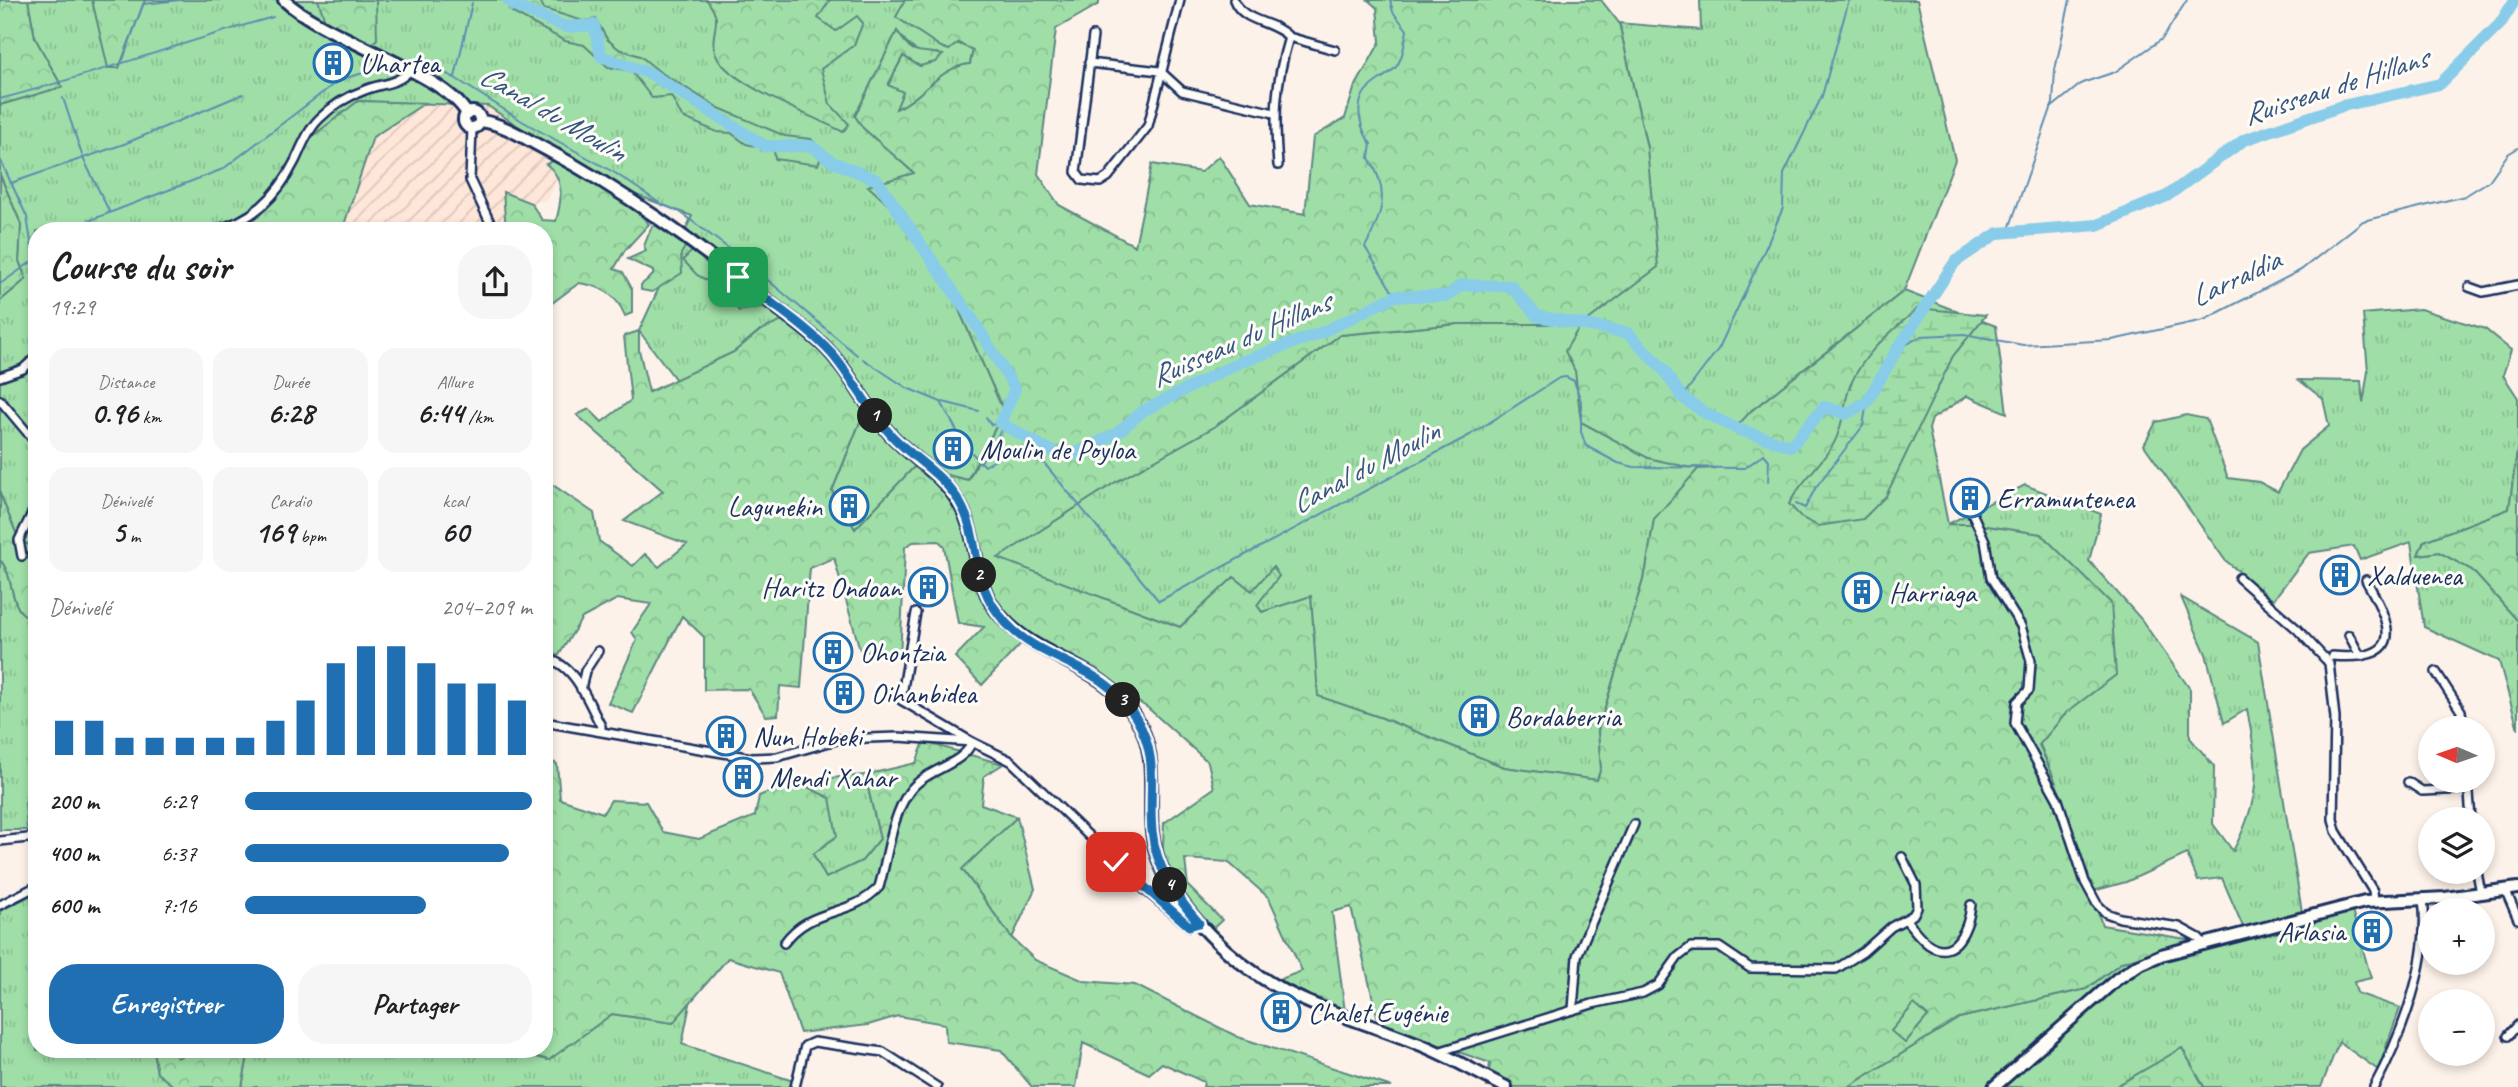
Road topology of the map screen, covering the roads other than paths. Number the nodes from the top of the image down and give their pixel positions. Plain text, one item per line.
1 (284, 0) edge
2 (1180, 0) edge
3 (1234, 0) edge
4 (1093, 36) dead end
5 (1289, 37) junction
6 (1335, 50) dead end
7 (1090, 63) junction
8 (409, 71) junction
9 (1160, 71) junction
10 (1273, 113) junction
11 (476, 125) junction
12 (1278, 165) dead end
13 (237, 222) edge
14 (490, 222) edge
15 (2518, 285) edge
16 (2469, 287) dead end
17 (28, 364) edge
18 (0, 377) edge
19 (0, 400) edge
20 (28, 433) edge
21 (1973, 515) dead end
22 (28, 522) edge
23 (22, 556) dead end
24 (2239, 578) dead end
25 (2366, 580) dead end
26 (916, 613) dead end
27 (2349, 635) dead end
28 (598, 651) dead end
29 (2332, 656) dead end
30 (2360, 656) junction
31 (553, 660) edge
32 (2437, 672) dead end
33 (581, 690) junction
34 (2462, 716) edge
35 (553, 723) edge
36 (601, 731) junction
37 (972, 742) junction
38 (2408, 782) dead end
39 (2418, 788) edge
40 (1634, 824) dead end
41 (28, 838) edge
42 (0, 841) edge
43 (1902, 857) dead end
44 (2479, 884) edge
45 (2518, 888) edge
46 (2505, 890) junction
47 (28, 891) edge
48 (2481, 893) junction
49 (2433, 898) edge
50 (2418, 899) edge
51 (2374, 901) junction
52 (0, 905) edge
53 (1970, 905) dead end
54 (2518, 919) edge
55 (1906, 920) junction
56 (1199, 923) junction
57 (784, 943) dead end
58 (2205, 945) junction
59 (2418, 970) edge
60 (1573, 1010) junction
61 (2518, 1026) edge
62 (2508, 1037) dead end
63 (1438, 1053) junction
64 (794, 1087) edge
65 (937, 1087) edge
66 (1506, 1087) edge
67 (1994, 1087) edge
68 (2374, 1087) edge

1 - 8 street
2 - 9 street
3 - 5 street
4 - 7 street
5 - 6 street
5 - 10 street
7 - 9 street
7 - 9 street
8 - 11 street
8 - 13 street
9 - 10 street
10 - 12 street
11 - 14 street
11 - 56 street
15 - 16 street
17 - 18 street
19 - 20 street
21 - 58 street
22 - 23 street
24 - 51 street
25 - 30 street
26 - 37 street
27 - 30 street
28 - 33 street
29 - 30 street
31 - 33 street
32 - 34 street
33 - 36 street
35 - 36 street
36 - 37 street
37 - 56 street
37 - 57 street
38 - 39 street
40 - 60 street
41 - 42 street
43 - 55 street
44 - 48 street
45 - 46 street
46 - 48 street
46 - 54 street
47 - 52 street
48 - 49 street
50 - 51 street
51 - 58 street
53 - 55 street
55 - 60 street
56 - 63 street
58 - 67 street
59 - 68 street
60 - 63 street
61 - 62 street
63 - 66 street
64 - 65 street

